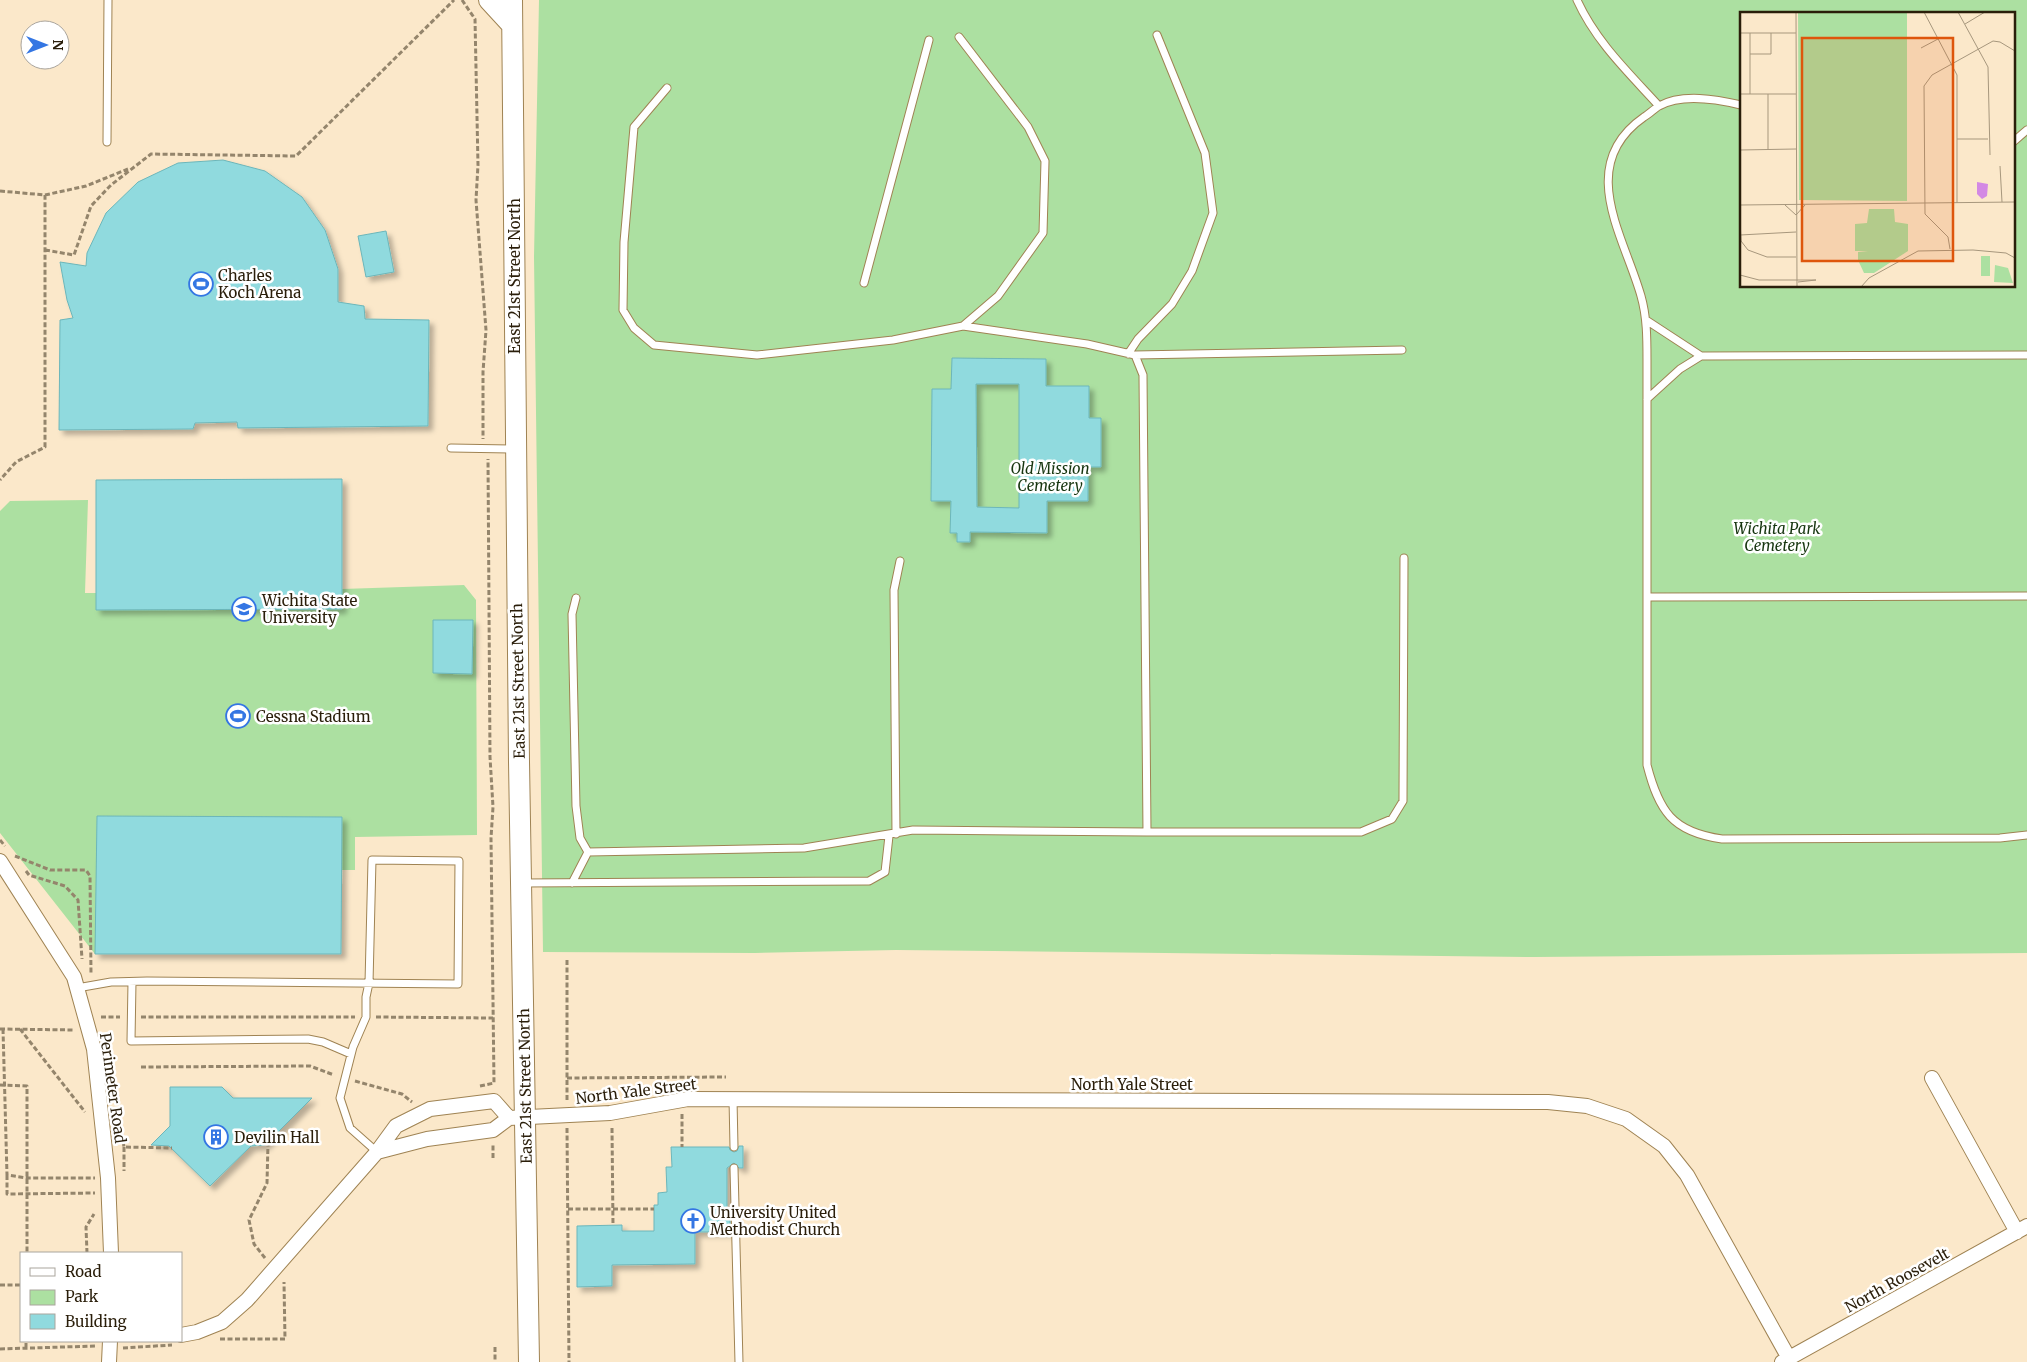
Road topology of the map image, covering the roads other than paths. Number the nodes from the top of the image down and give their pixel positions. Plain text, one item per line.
1 (108, 0) edge
2 (488, 0) edge
3 (512, 0) edge
4 (1577, 0) edge
5 (512, 25) junction
6 (1157, 35) dead end
7 (959, 37) dead end
8 (930, 40) dead end
9 (667, 88) dead end
10 (1740, 105) edge
11 (1659, 106) junction
12 (2027, 130) edge
13 (2014, 141) edge
14 (108, 142) dead end
15 (864, 283) dead end
16 (1646, 320) junction
17 (964, 326) junction
18 (1402, 350) dead end
19 (1132, 354) junction
20 (2027, 355) edge
21 (1701, 356) junction
22 (1647, 400) junction
23 (451, 448) dead end
24 (516, 449) junction
25 (1404, 558) dead end
26 (900, 561) dead end
27 (2027, 596) edge
28 (1648, 597) junction
29 (576, 598) dead end
30 (1147, 832) junction
31 (893, 835) junction
32 (2027, 835) edge
33 (588, 852) junction
34 (6, 858) edge
35 (521, 883) junction
36 (572, 883) junction
37 (132, 982) junction
38 (369, 983) junction
39 (77, 988) junction
40 (351, 1054) junction
41 (1932, 1078) dead end
42 (733, 1099) junction
43 (517, 1118) junction
44 (734, 1147) dead end
45 (377, 1152) junction
46 (734, 1168) dead end
47 (2022, 1229) edge
48 (111, 1252) edge
49 (182, 1335) edge
50 (110, 1342) edge
51 (1787, 1361) edge
52 (110, 1362) edge
53 (529, 1362) edge
54 (739, 1362) edge

1 - 14 lane
2 - 5 main road
3 - 5 main road, East 21st Street North
4 - 11 lane
5 - 24 main road, East 21st Street North
6 - 19 lane
7 - 17 lane
8 - 15 lane
9 - 17 lane
10 - 11 lane
11 - 16 lane
12 - 13 lane
16 - 21 lane
16 - 22 lane
17 - 19 lane
18 - 19 lane
19 - 30 lane
20 - 21 lane
21 - 22 lane
22 - 28 lane
23 - 24 lane
24 - 35 main road, East 21st Street North
25 - 30 lane
26 - 31 lane
27 - 28 lane
28 - 32 lane
29 - 33 lane
30 - 31 lane
31 - 33 lane
31 - 36 lane
33 - 36 lane
34 - 39 street, Perimeter Road
35 - 36 lane
35 - 43 main road, East 21st Street North
37 - 38 lane
37 - 39 lane
37 - 40 lane
38 - 38 lane
38 - 40 lane
39 - 48 street, Perimeter Road
40 - 45 lane
41 - 47 street
42 - 43 street, North Yale Street
42 - 44 lane
42 - 51 street, North Yale Street
43 - 45 street, North Yale Street
43 - 45 street
43 - 53 main road, East 21st Street North
45 - 49 street
46 - 54 lane
47 - 51 street, North Roosevelt
50 - 52 street

